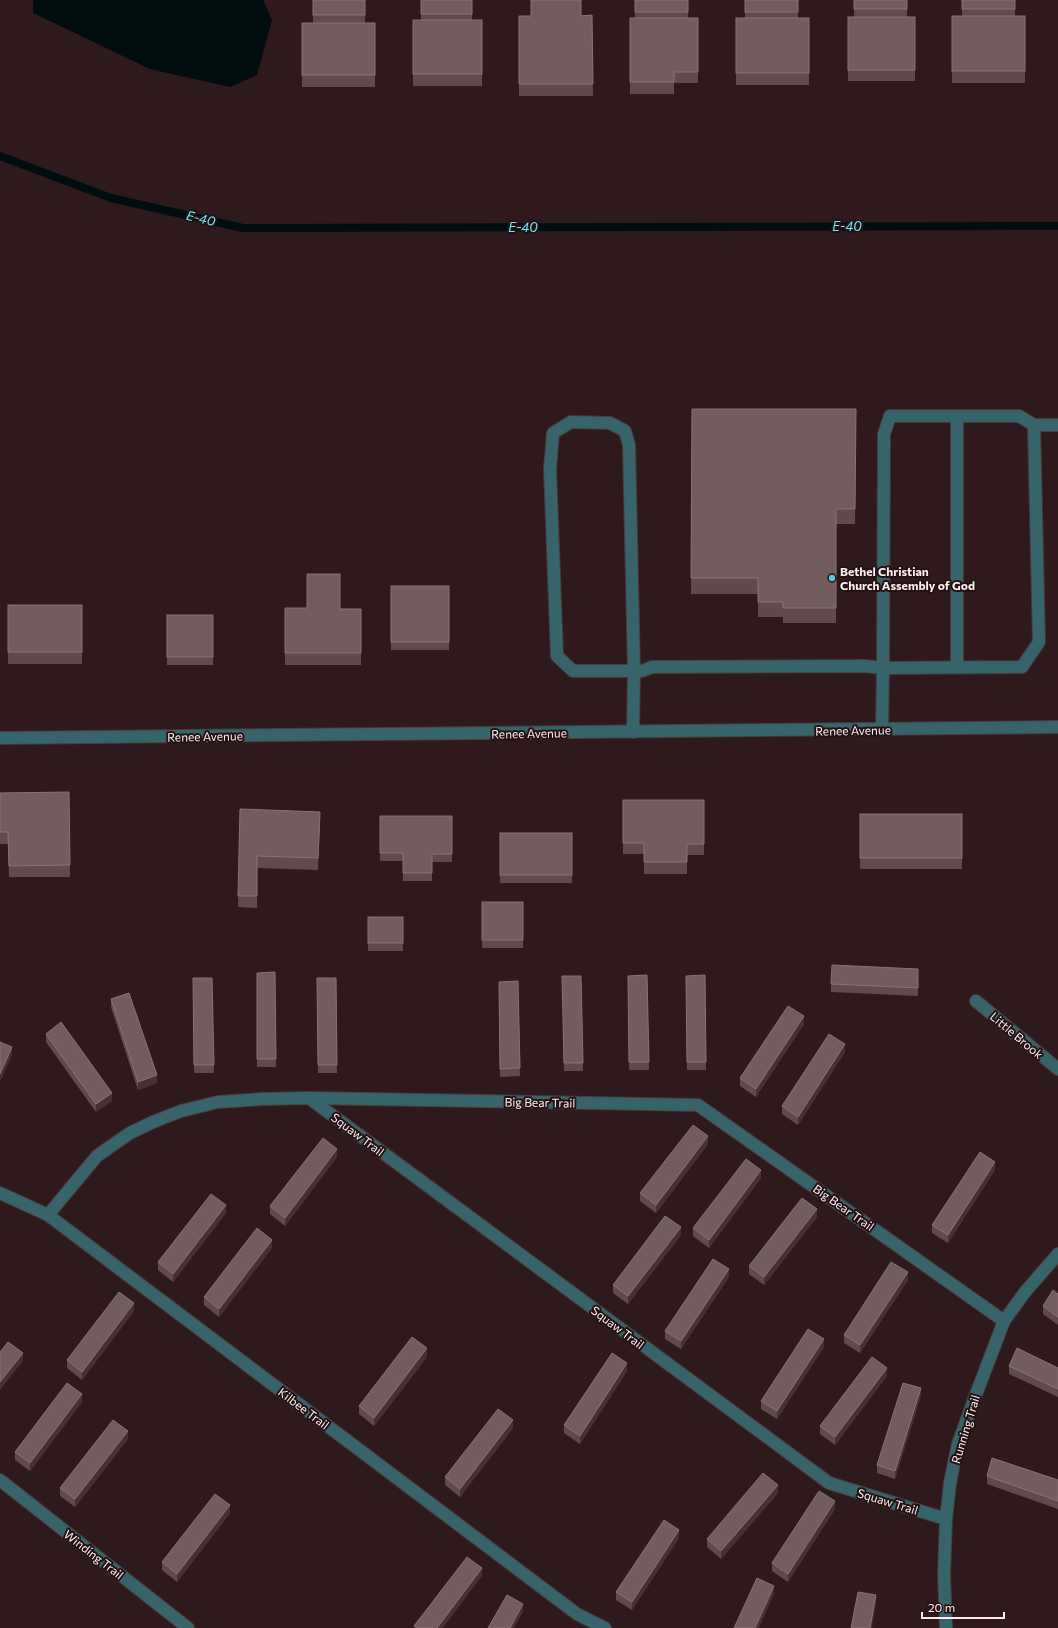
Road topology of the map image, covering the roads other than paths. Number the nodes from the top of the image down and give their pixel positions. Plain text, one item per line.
1 (958, 416) junction
2 (1034, 425) junction
3 (1058, 425) edge
4 (958, 667) junction
5 (883, 668) junction
6 (634, 671) junction
7 (1058, 727) edge
8 (882, 729) junction
9 (633, 732) junction
10 (0, 738) edge
11 (976, 1001) dead end
12 (1058, 1068) edge
13 (309, 1098) junction
14 (0, 1193) edge
15 (48, 1215) junction
16 (1058, 1254) edge
17 (1004, 1321) junction
18 (0, 1480) edge
19 (946, 1519) junction
20 (188, 1628) edge
21 (605, 1628) edge
22 (946, 1628) edge

1 - 2 street
1 - 4 street
1 - 5 street
2 - 3 street
2 - 4 street
4 - 5 street
5 - 6 street
5 - 8 street
6 - 6 street
6 - 9 street
7 - 8 street, Renee Avenue
8 - 9 street, Renee Avenue
9 - 10 street, Renee Avenue
11 - 12 street, Little Brook
13 - 15 street, Big Bear Trail
13 - 17 street, Big Bear Trail
13 - 19 street, Squaw Trail
14 - 15 street, Kilbee Trail
15 - 21 street, Kilbee Trail
16 - 17 street, Running Trail
17 - 19 street, Running Trail
18 - 20 street, Winding Trail
19 - 22 street, Running Trail

